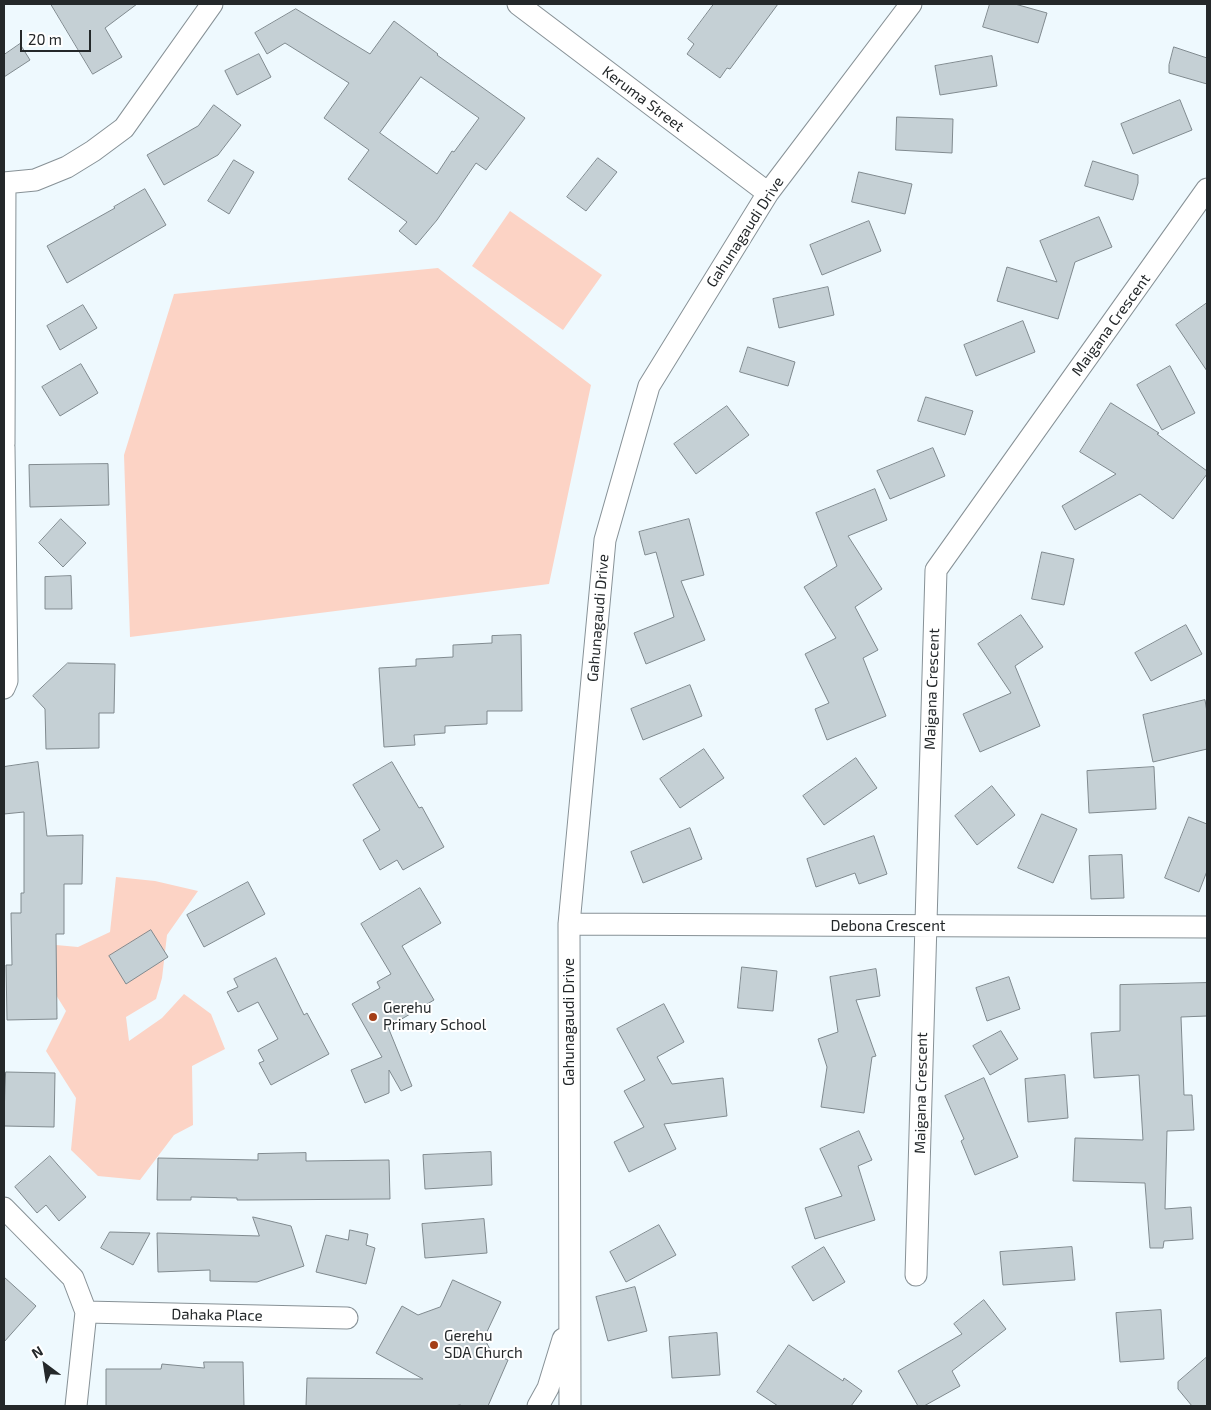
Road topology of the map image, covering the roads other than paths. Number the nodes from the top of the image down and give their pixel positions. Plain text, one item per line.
1 (212, 4) edge
2 (518, 4) edge
3 (911, 4) edge
4 (5, 183) edge
5 (1207, 189) edge
6 (768, 193) junction
7 (4, 445) edge
8 (4, 688) edge
9 (569, 924) junction
10 (925, 926) junction
11 (1207, 927) edge
12 (4, 1208) edge
13 (916, 1275) dead end
14 (86, 1312) junction
15 (346, 1318) dead end
16 (569, 1320) junction
17 (76, 1406) edge
18 (538, 1406) edge
19 (548, 1406) edge
20 (570, 1406) edge

1 - 4 street
2 - 6 street, Keruma Street
3 - 6 street, Gahunagaudi Drive
4 - 7 street
5 - 10 street, Maigana Crescent
6 - 9 street, Gahunagaudi Drive
7 - 8 street
9 - 10 street, Debona Crescent
9 - 16 street, Gahunagaudi Drive
10 - 11 street, Debona Crescent
10 - 13 street, Maigana Crescent
12 - 14 street
14 - 15 street, Dahaka Place
14 - 17 street
16 - 18 street
16 - 19 street, Gahunagaudi Drive
16 - 20 street, Gahunagaudi Drive

